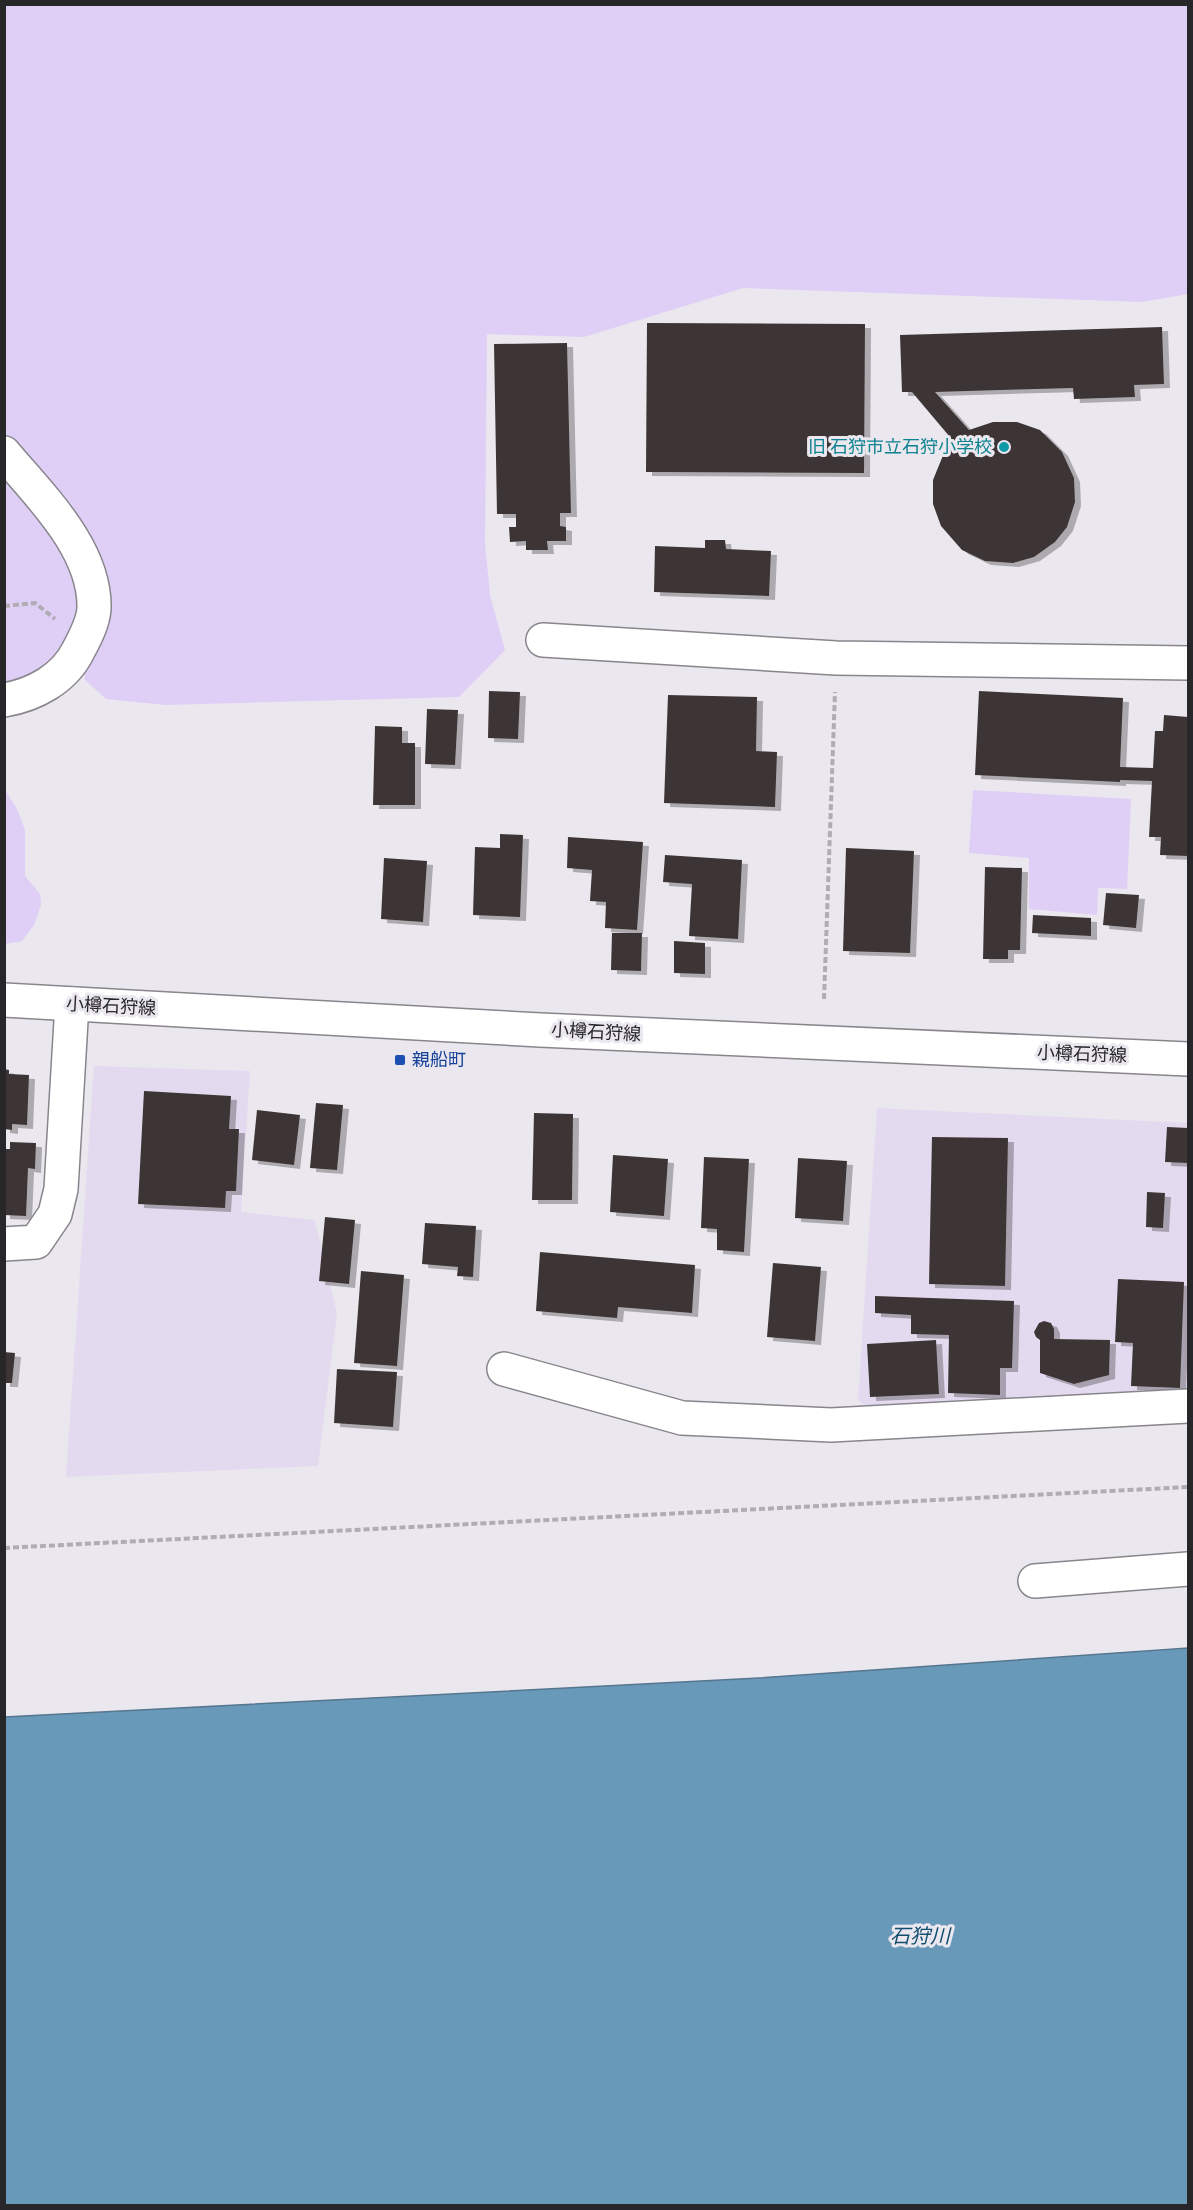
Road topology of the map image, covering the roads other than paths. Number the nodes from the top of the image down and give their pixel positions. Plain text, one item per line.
1 (4, 453) edge
2 (543, 640) dead end
3 (1188, 663) edge
4 (4, 700) edge
5 (4, 1000) edge
6 (72, 1004) junction
7 (1188, 1059) edge
8 (4, 1244) edge
9 (504, 1369) dead end
10 (1188, 1406) edge
11 (1188, 1569) edge
12 (1035, 1581) dead end

1 - 4 main road
2 - 3 main road
5 - 6 main road, 小樽石狩線
6 - 7 main road, 小樽石狩線
6 - 8 main road
9 - 10 main road
11 - 12 main road

